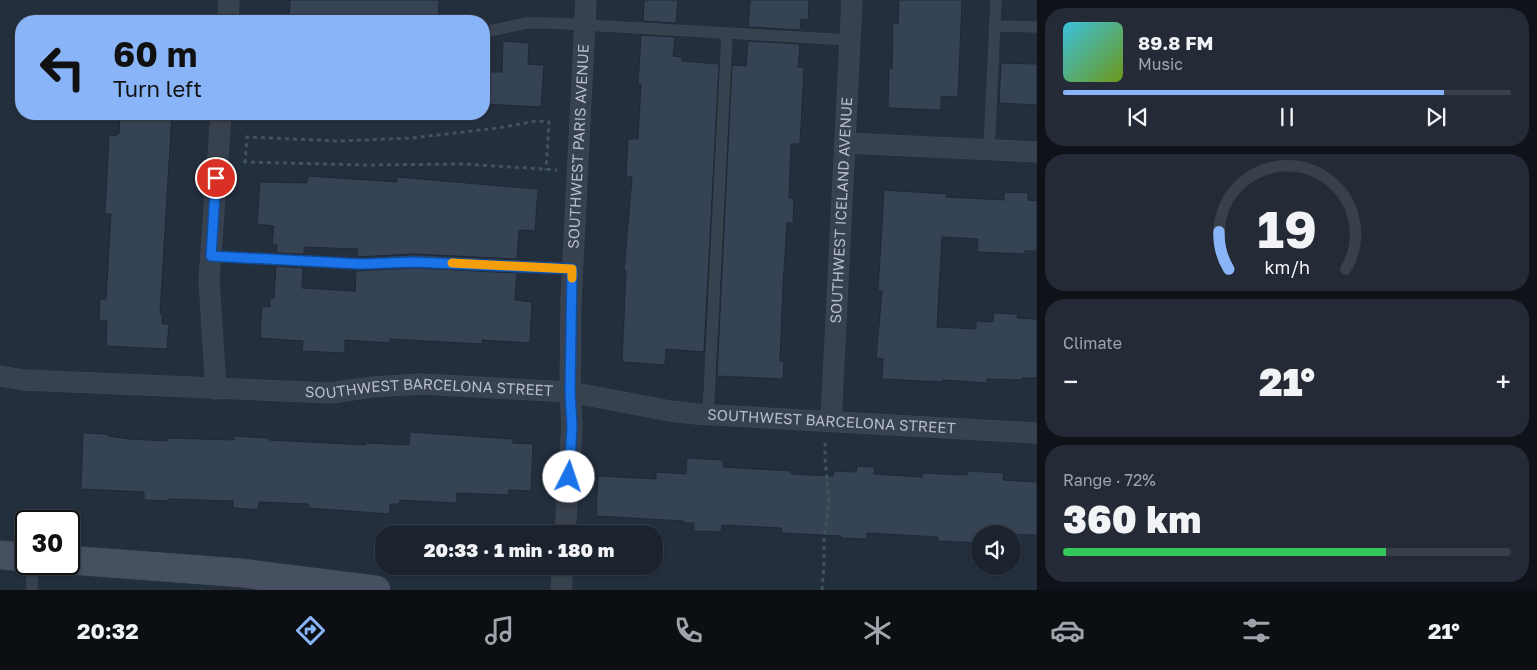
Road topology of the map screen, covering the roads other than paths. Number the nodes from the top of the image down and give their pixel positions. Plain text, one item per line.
1 (229, 0) edge
2 (586, 0) edge
3 (852, 0) edge
4 (996, 0) edge
5 (228, 15) edge
6 (584, 26) junction
7 (994, 26) junction
8 (1037, 27) edge
9 (490, 31) edge
10 (728, 34) junction
11 (850, 40) junction
12 (220, 120) edge
13 (845, 143) junction
14 (989, 150) junction
15 (1037, 152) edge
16 (211, 256) junction
17 (572, 269) junction
18 (0, 376) edge
19 (216, 389) junction
20 (570, 392) junction
21 (708, 415) junction
22 (831, 421) junction
23 (1037, 433) edge
24 (566, 525) edge
25 (0, 556) edge
26 (15, 557) edge
27 (80, 561) edge
28 (32, 575) edge
29 (562, 575) edge
30 (32, 590) edge
31 (376, 590) edge
32 (561, 590) edge

1 - 5 street
2 - 6 street, SOUTHWEST PARIS AVENUE
3 - 11 street, SOUTHWEST ICELAND AVENUE
4 - 7 lane
6 - 9 lane
6 - 10 lane
6 - 17 street, SOUTHWEST PARIS AVENUE
7 - 8 lane
7 - 14 lane
10 - 11 lane
10 - 21 lane
11 - 13 street, SOUTHWEST ICELAND AVENUE
12 - 16 street
13 - 14 street
13 - 22 street, SOUTHWEST ICELAND AVENUE
14 - 15 street
16 - 17 lane
16 - 19 street
17 - 20 street, SOUTHWEST PARIS AVENUE
18 - 19 street, SOUTHWEST BARCELONA STREET
19 - 20 street, SOUTHWEST BARCELONA STREET
20 - 21 street, SOUTHWEST BARCELONA STREET
20 - 24 street, SOUTHWEST PARIS AVENUE
21 - 22 street, SOUTHWEST BARCELONA STREET
22 - 23 street, SOUTHWEST BARCELONA STREET
25 - 26 main road
27 - 31 main road
28 - 30 lane
29 - 32 street

